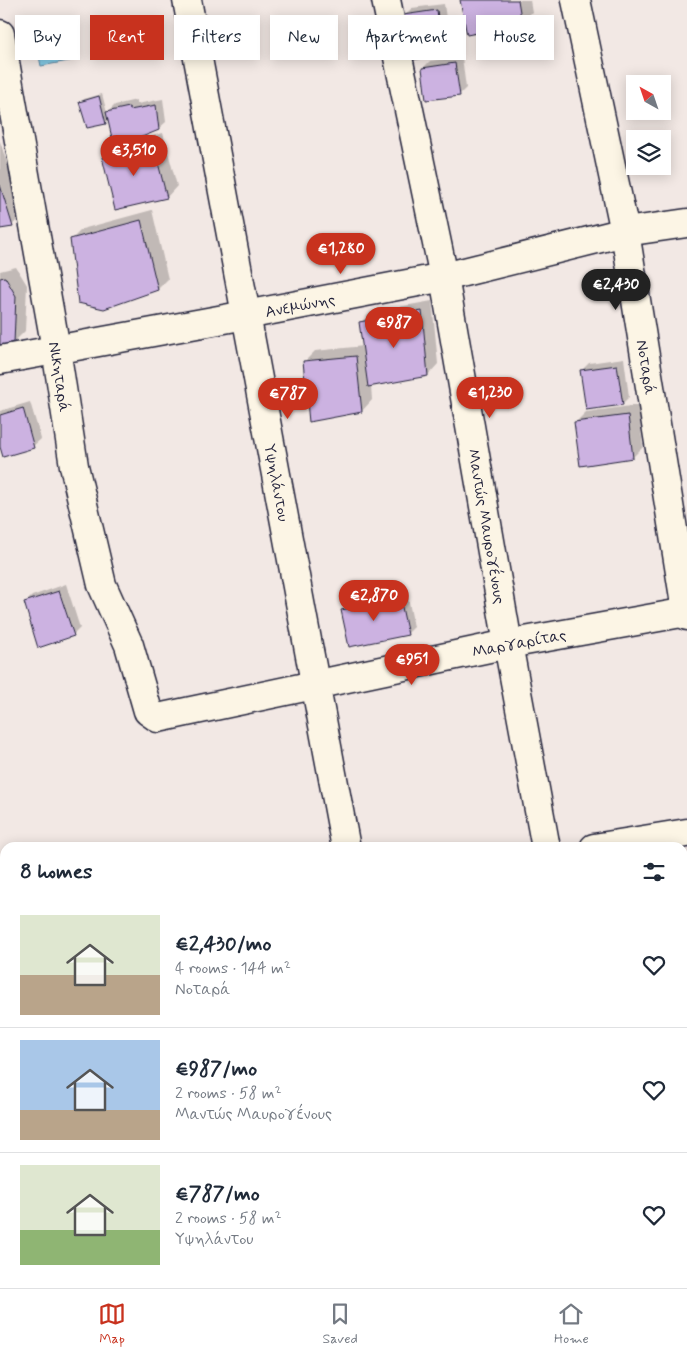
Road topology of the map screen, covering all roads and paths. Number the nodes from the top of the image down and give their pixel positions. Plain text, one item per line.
1 (187, 0) edge
2 (386, 0) edge
3 (576, 0) edge
4 (0, 34) edge
5 (687, 223) edge
6 (625, 232) junction
7 (444, 277) junction
8 (246, 315) junction
9 (56, 349) junction
10 (0, 360) edge
11 (687, 614) edge
12 (508, 644) junction
13 (316, 685) junction
14 (148, 712) joint
15 (687, 833) edge
16 (345, 842) edge
17 (545, 842) edge
18 (631, 842) edge

1 - 8 street, Υψηλάντου
2 - 7 street, Μαντώς Μαυρογένους
3 - 6 street, Νοταρά
4 - 9 street, Νικηταρά
5 - 6 street, Ανεμώνης
6 - 7 street, Ανεμώνης
6 - 11 street, Νοταρά
7 - 8 street, Ανεμώνης
7 - 12 street, Μαντώς Μαυρογένους
8 - 9 street, Ανεμώνης
8 - 13 street, Υψηλάντου
9 - 10 street, Ανεμώνης
9 - 14 street, Νικηταρά
11 - 12 street, Μαργαρίτας
12 - 13 street, Μαργαρίτας
12 - 17 street, Μαντώς Μαυρογένους
13 - 14 street, Μαργαρίτας
13 - 16 street, Υψηλάντου
15 - 18 street

